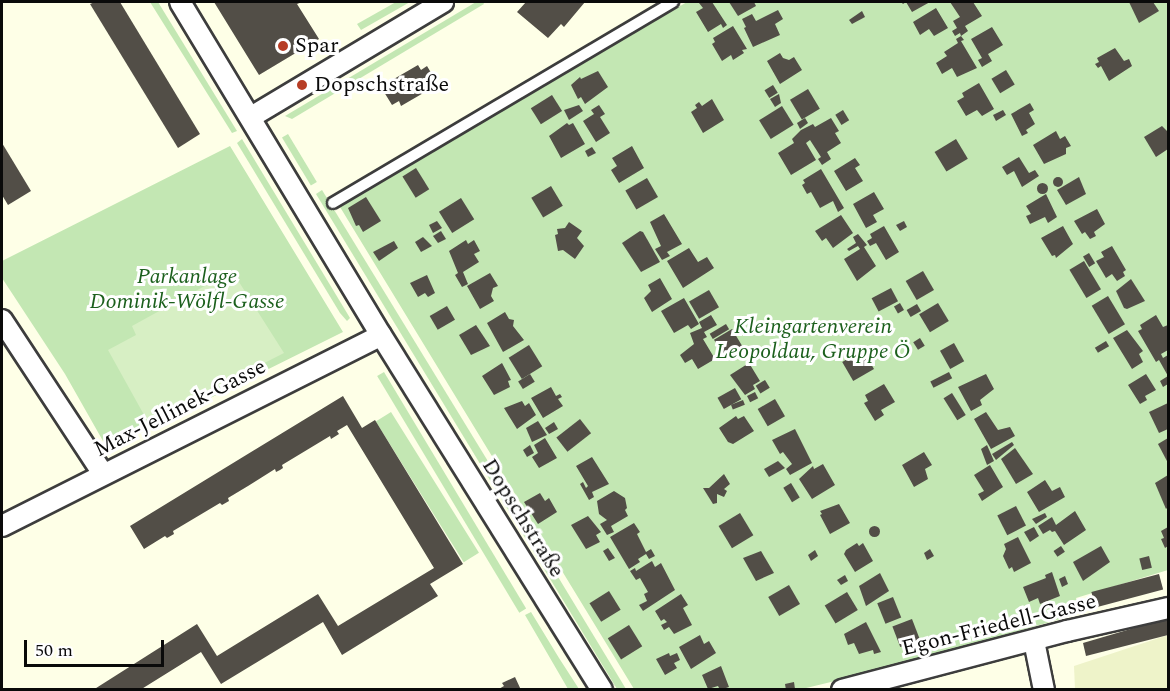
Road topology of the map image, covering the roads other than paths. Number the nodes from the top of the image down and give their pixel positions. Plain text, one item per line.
1 (180, 2) edge
2 (443, 2) edge
3 (673, 2) edge
4 (251, 117) junction
5 (333, 203) dead end
6 (2, 320) edge
7 (381, 335) junction
8 (103, 474) junction
9 (2, 526) edge
10 (1168, 608) edge
11 (1034, 641) junction
12 (602, 690) edge
13 (842, 690) edge
14 (1044, 690) edge

1 - 4 street, Dopschstraße
2 - 4 street
3 - 5 lane
4 - 7 street, Dopschstraße
6 - 8 street
7 - 8 street, Max-Jellinek-Gasse
7 - 12 street, Dopschstraße
8 - 9 street, Max-Jellinek-Gasse
10 - 11 street, Egon-Friedell-Gasse
11 - 13 street, Egon-Friedell-Gasse
11 - 14 street

